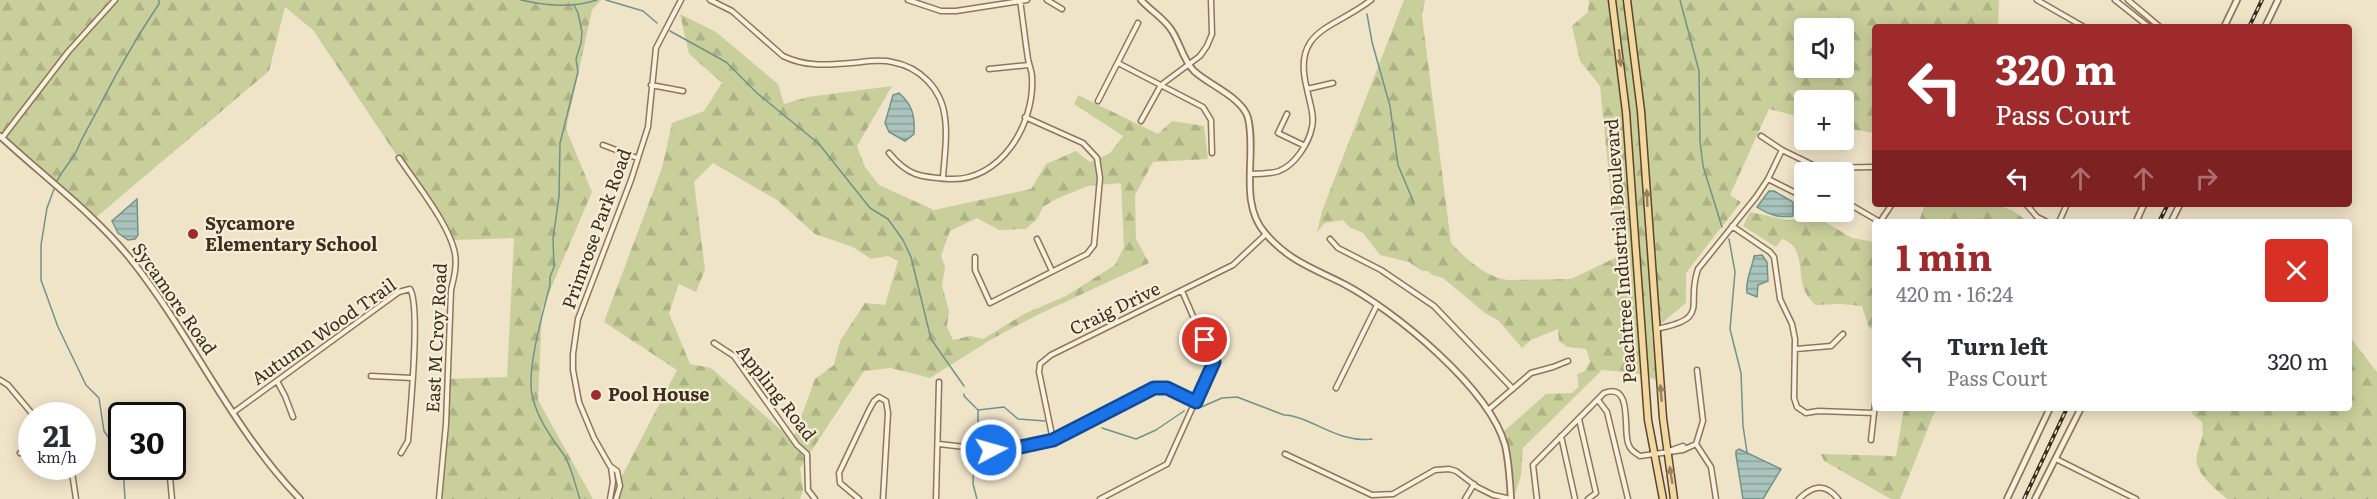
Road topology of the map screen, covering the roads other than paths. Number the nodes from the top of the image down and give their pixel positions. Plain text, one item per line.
1 (115, 0) edge
2 (681, 0) edge
3 (710, 0) edge
4 (908, 0) edge
5 (1027, 0) edge
6 (1047, 0) edge
7 (1141, 0) edge
8 (1211, 0) edge
9 (1371, 0) edge
10 (1612, 0) edge
11 (1627, 0) edge
12 (2037, 0) edge
13 (2115, 0) edge
14 (2128, 0) edge
15 (2237, 0) edge
16 (2278, 0) edge
17 (1020, 1) edge
18 (2134, 2) edge
19 (1062, 9) dead end
20 (1138, 23) dead end
21 (2079, 24) edge
22 (2144, 24) edge
23 (2157, 24) edge
24 (2225, 24) edge
25 (2266, 24) edge
26 (1118, 63) junction
27 (1029, 65) junction
28 (1189, 65) junction
29 (989, 69) dead end
30 (1333, 83) dead end
31 (651, 85) junction
32 (1161, 85) junction
33 (1306, 89) junction
34 (683, 91) dead end
35 (1098, 101) dead end
36 (1287, 114) dead end
37 (1025, 117) junction
38 (1141, 121) dead end
39 (1761, 136) dead end
40 (1, 138) edge
41 (603, 145) dead end
42 (1304, 145) junction
43 (1782, 150) junction
44 (889, 153) dead end
45 (1212, 153) dead end
46 (399, 158) dead end
47 (637, 158) junction
48 (1872, 167) edge
49 (1250, 174) junction
50 (943, 178) junction
51 (1768, 179) junction
52 (1794, 192) edge
53 (1854, 207) edge
54 (2028, 207) edge
55 (1875, 219) edge
56 (2040, 219) edge
57 (1732, 226) junction
58 (1266, 234) junction
59 (1037, 239) dead end
60 (1330, 239) dead end
61 (975, 257) dead end
62 (1052, 271) junction
63 (1182, 291) junction
64 (1377, 305) junction
65 (1655, 329) junction
66 (1843, 334) dead end
67 (714, 343) dead end
68 (1796, 349) junction
69 (1568, 361) dead end
70 (1697, 370) dead end
71 (371, 376) dead end
72 (412, 378) junction
73 (0, 380) edge
74 (277, 381) junction
75 (939, 382) dead end
76 (1336, 388) dead end
77 (1513, 389) junction
78 (1598, 400) junction
79 (22, 402) edge
80 (1196, 402) junction
81 (1488, 410) junction
82 (2049, 411) edge
83 (2079, 411) edge
84 (234, 412) junction
85 (1874, 413) joint
86 (293, 417) dead end
87 (1580, 419) junction
88 (1561, 436) junction
89 (1053, 440) junction
90 (1871, 440) dead end
91 (939, 444) junction
92 (1696, 444) junction
93 (1668, 451) junction
94 (401, 453) dead end
95 (1285, 454) dead end
96 (1654, 454) junction
97 (2056, 459) junction
98 (610, 466) junction
99 (73, 480) edge
100 (170, 480) edge
101 (1474, 484) junction
102 (76, 499) edge
103 (172, 499) edge
104 (300, 499) edge
105 (439, 499) edge
106 (610, 499) edge
107 (615, 499) edge
108 (815, 499) edge
109 (859, 499) edge
110 (883, 499) edge
111 (936, 499) edge
112 (1100, 499) edge
113 (1465, 499) edge
114 (1511, 499) edge
115 (1537, 499) edge
116 (1575, 499) edge
117 (1588, 499) edge
118 (1628, 499) edge
119 (1663, 499) edge
120 (1674, 499) edge
121 (1716, 499) edge
122 (1799, 499) edge
123 (1838, 499) edge
124 (2007, 499) edge
125 (2035, 499) edge
126 (2136, 499) edge

1 - 40 street
2 - 31 street, Primrose Park Road
3 - 50 street
4 - 17 street
5 - 17 street
6 - 19 street
7 - 28 street
8 - 28 street
9 - 33 street
10 -> 96 main road, Peachtree Industrial Boulevard
65 -> 11 main road, Peachtree Industrial Boulevard
12 - 21 street
13 - 22 street
14 - 18 street
15 - 24 street
16 - 25 street
17 - 27 street
18 - 23 street
20 - 26 street
26 - 32 street
26 - 35 street
27 - 29 street
27 - 37 street
28 - 32 street
28 - 49 street
30 - 33 street
31 - 34 street
31 - 47 street, Primrose Park Road
32 - 38 street
32 - 45 street
33 - 42 street
36 - 42 street
37 - 50 street
37 - 62 street
39 - 43 street
40 - 84 street, Sycamore Road
41 - 47 street
42 - 49 street
43 - 48 street
43 - 51 street
44 - 50 street
46 - 105 street, East M Croy Road
47 - 98 street, Primrose Park Road
49 - 58 street
51 - 52 street
51 - 57 street
53 - 55 street
54 - 56 street
57 - 65 street
57 - 68 street
58 - 63 street, Craig Drive
58 - 64 street
59 - 62 street
60 - 77 street
61 - 62 street
63 - 80 street
63 - 89 street, Craig Drive
64 - 76 street
64 - 81 street
93 -> 65 main road, Peachtree Industrial Boulevard
66 - 68 street
67 - 108 street, Appling Road
68 - 85 street
69 - 77 street
70 - 92 street
71 - 72 street
72 - 74 street, Autumn Wood Trail
72 - 94 street, Autumn Wood Trail
73 - 79 street
74 - 84 street, Autumn Wood Trail
74 - 86 street
75 - 91 street
77 - 81 street
78 - 87 street
78 - 96 street
78 - 118 street
80 - 89 street
80 - 112 street
81 - 114 street
82 - 124 street
83 - 97 street
84 - 104 street, Sycamore Road
85 - 90 street
87 - 88 street
87 - 117 street
88 - 115 street
88 - 116 street
89 - 91 street
91 - 111 street
92 - 93 street
92 - 121 street
93 - 96 street
120 -> 93 main road, Peachtree Industrial Boulevard
95 - 101 street
96 - 119 main road, Peachtree Industrial Boulevard
97 - 125 street
97 - 126 street
98 - 106 street, Primrose Park Road
98 - 107 street, Primrose Park Road
99 - 102 street
100 - 103 street
101 - 113 street
101 - 114 street
109 - 110 street
122 - 123 street

